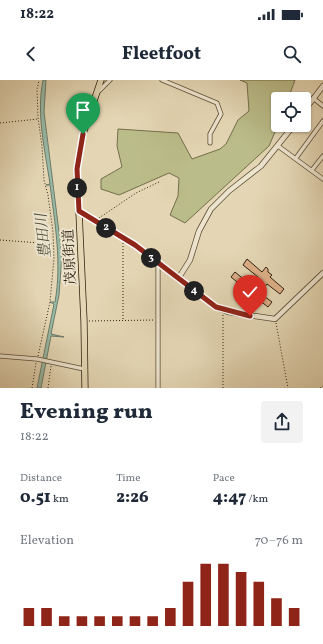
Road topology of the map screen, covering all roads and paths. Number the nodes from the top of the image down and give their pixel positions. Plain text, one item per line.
1 (39, 80) edge
2 (101, 80) edge
3 (110, 80) edge
4 (162, 80) edge
5 (323, 86) edge
6 (96, 93) junction
7 (314, 98) junction
8 (311, 102) edge
9 (323, 106) edge
10 (38, 119) junction
11 (323, 121) edge
12 (0, 123) edge
13 (289, 132) edge
14 (210, 143) dead end
15 (278, 146) junction
16 (323, 156) edge
17 (296, 158) junction
18 (312, 170) junction
19 (323, 178) edge
20 (159, 182) dead end
21 (79, 211) junction
22 (95, 221) junction
23 (123, 237) junction
24 (0, 240) edge
25 (54, 244) junction
26 (158, 263) junction
27 (323, 273) edge
28 (178, 279) junction
29 (223, 310) junction
30 (275, 319) junction
31 (123, 320) junction
32 (158, 320) junction
33 (84, 321) junction
34 (0, 356) edge
35 (37, 359) junction
36 (52, 362) junction
37 (84, 369) junction
38 (323, 386) edge
39 (32, 388) edge
40 (48, 388) edge
41 (85, 388) edge
42 (158, 388) edge
43 (223, 388) edge
44 (288, 388) edge
45 (320, 388) edge

1 - 10 path
2 - 6 main road, 茂原街道
3 - 6 street
4 - 14 street
5 - 7 street
6 - 21 main road, 茂原街道
7 - 8 street
7 - 9 street
10 - 12 path
10 - 25 path
11 - 17 street
13 - 15 street
15 - 17 street
15 - 28 street
16 - 18 street
17 - 18 street
18 - 19 street
20 - 22 path
21 - 22 street
21 - 33 main road, 茂原街道
22 - 23 street
23 - 26 street
23 - 31 path
24 - 25 path
25 - 35 path
26 - 28 street
26 - 32 street
27 - 30 street
28 - 29 street
29 - 30 street
29 - 43 path
30 - 44 path
31 - 32 path
31 - 33 path
32 - 42 street
33 - 37 main road, 茂原街道
34 - 35 street
35 - 36 street
35 - 39 path
36 - 37 street
36 - 40 path
37 - 41 main road, 茂原街道
38 - 45 path

